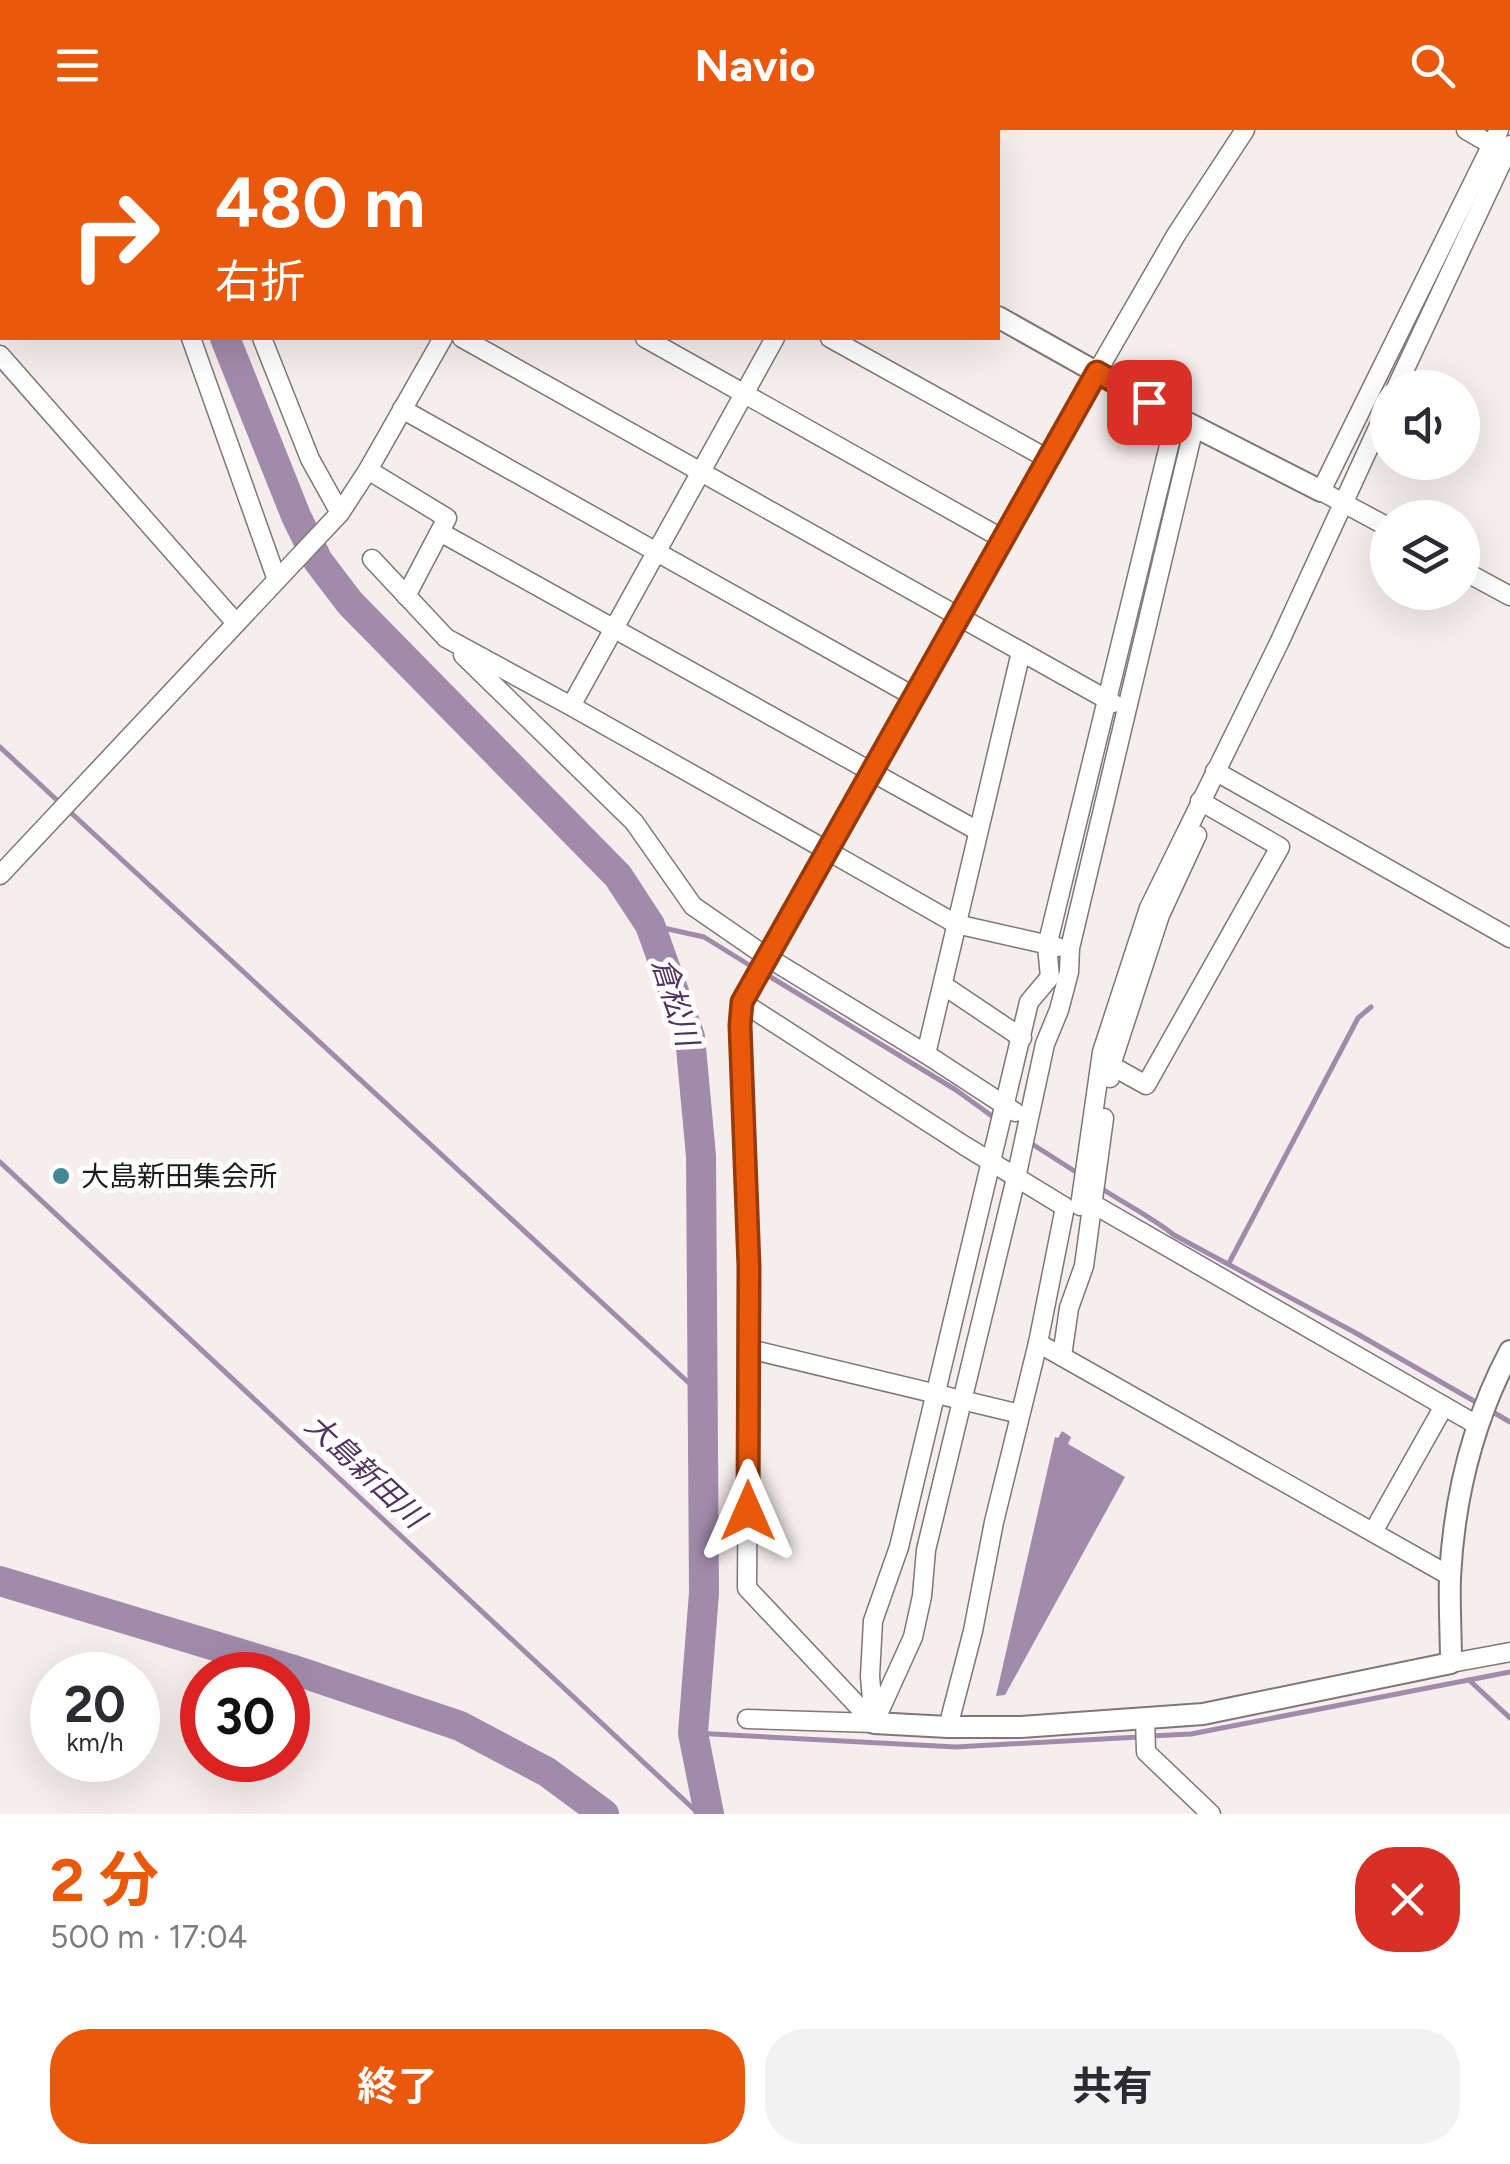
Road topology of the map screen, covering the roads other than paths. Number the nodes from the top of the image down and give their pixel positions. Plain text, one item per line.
1 (1246, 130) edge
2 (1466, 130) edge
3 (1500, 140) edge
4 (1000, 318) edge
5 (192, 340) edge
6 (263, 340) edge
7 (442, 340) edge
8 (466, 340) edge
9 (649, 340) edge
10 (773, 340) edge
11 (834, 340) edge
12 (0, 355) edge
13 (1404, 370) edge
14 (1097, 372) junction
15 (744, 393) junction
16 (402, 409) junction
17 (1185, 422) junction
18 (1370, 444) edge
19 (1048, 460) junction
20 (368, 470) junction
21 (700, 473) junction
22 (1320, 491) junction
23 (1342, 502) junction
24 (339, 514) dead end
25 (1370, 517) edge
26 (440, 532) junction
27 (1003, 540) junction
28 (656, 551) junction
29 (372, 559) dead end
30 (277, 580) junction
31 (1480, 580) edge
32 (406, 596) junction
33 (1510, 596) edge
34 (959, 618) junction
35 (236, 624) junction
36 (614, 627) junction
37 (446, 638) junction
38 (1021, 652) junction
39 (915, 697) junction
40 (1106, 699) junction
41 (571, 706) junction
42 (1126, 710) junction
43 (1214, 771) junction
44 (872, 772) junction
45 (1205, 804) junction
46 (978, 830) junction
47 (828, 851) junction
48 (0, 875) edge
49 (956, 924) junction
50 (1510, 938) edge
51 (1048, 946) junction
52 (1070, 948) junction
53 (767, 956) junction
54 (943, 985) junction
55 (742, 1002) junction
56 (1029, 1002) junction
57 (1059, 1010) junction
58 (1022, 1038) junction
59 (926, 1054) junction
60 (1112, 1066) junction
61 (1006, 1106) junction
62 (1029, 1119) junction
63 (992, 1163) junction
64 (1016, 1178) junction
65 (1079, 1206) junction
66 (1038, 1344) junction
67 (748, 1350) junction
68 (1510, 1351) edge
69 (1062, 1356) junction
70 (936, 1394) junction
71 (962, 1400) junction
72 (1444, 1406) junction
73 (1020, 1414) junction
74 (1477, 1425) junction
75 (1372, 1532) junction
76 (1450, 1576) junction
77 (1510, 1652) edge
78 (1451, 1663) junction
79 (1145, 1718) junction
80 (747, 1719) dead end
81 (874, 1723) junction
82 (948, 1727) junction
83 (1210, 1814) edge

1 - 14 street
2 - 3 street
3 - 13 street
3 - 22 street
4 - 14 street
5 - 30 street
6 - 20 street
7 - 16 street
8 - 21 street
9 - 15 street
10 - 15 street
11 - 19 street
12 - 35 street
14 - 17 street
14 - 19 street
15 - 21 street
15 - 27 street
16 - 20 street
16 - 28 street
17 - 22 street
17 - 40 street
17 - 42 street
18 - 23 street
19 - 27 street
20 - 26 street
21 - 28 street
21 - 34 street
22 - 23 street
23 - 25 street
23 - 43 street
24 - 30 street
26 - 32 street
26 - 36 street
27 - 34 street
28 - 36 street
28 - 39 street
29 - 32 street
30 - 35 street
31 - 33 street
32 - 37 street
34 - 38 street
34 - 39 street
35 - 48 street
36 - 41 street
36 - 44 street
37 - 41 street
37 - 53 street
38 - 40 street
38 - 46 street
39 - 44 street
40 - 42 street
40 - 51 street
41 - 47 street
42 - 52 street
43 - 45 street
43 - 50 street
44 - 46 street
44 - 47 street
45 - 60 street
45 - 60 street
45 - 65 street
46 - 49 street
47 - 49 street
47 - 53 street
49 - 51 street
49 - 54 street
51 - 52 street
51 - 56 street
52 - 57 street
53 - 55 street
53 - 59 street
54 - 58 street
54 - 59 street
55 - 63 street
55 - 67 street
56 - 57 street
56 - 58 street
57 - 62 street
58 - 61 street
59 - 61 street
60 - 65 street
61 - 62 street
61 - 63 street
62 - 64 street
63 - 64 street
63 - 70 street
64 - 65 street
64 - 71 street
65 - 66 street
65 - 69 street
65 - 72 street
66 - 69 street
66 - 73 street
67 - 70 street
67 - 81 street
68 - 74 street
69 - 75 street
70 - 71 street
70 - 81 street
71 - 73 street
71 - 81 street
72 - 74 street
72 - 75 street
73 - 82 street
74 - 76 street
75 - 76 street
76 - 78 street
77 - 78 street
78 - 79 street
79 - 82 street
79 - 83 street
80 - 81 street
81 - 82 street

